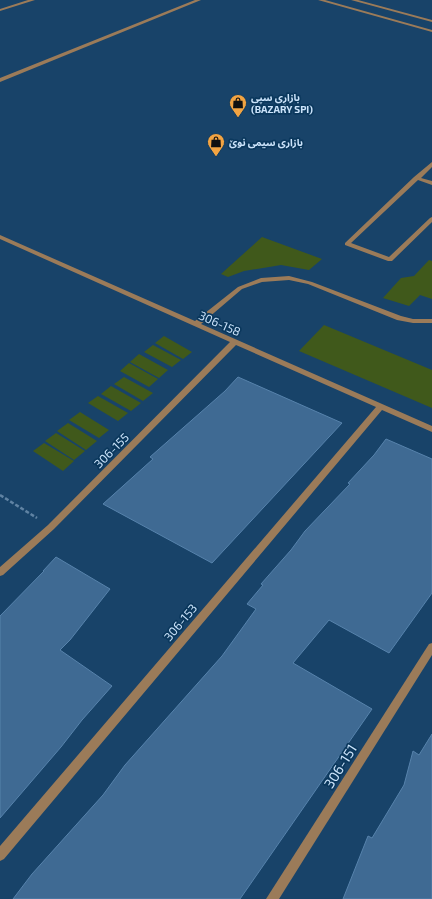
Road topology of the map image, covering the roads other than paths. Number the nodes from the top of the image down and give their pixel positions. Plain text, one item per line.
1 (33, 0) edge
2 (199, 0) edge
3 (320, 0) edge
4 (353, 0) edge
5 (0, 10) edge
6 (432, 21) edge
7 (432, 31) edge
8 (0, 80) edge
9 (432, 164) edge
10 (416, 178) junction
11 (432, 183) edge
12 (432, 219) edge
13 (0, 237) edge
14 (432, 321) edge
15 (196, 324) junction
16 (235, 341) junction
17 (381, 406) junction
18 (432, 429) edge
19 (0, 572) edge
20 (432, 647) edge
21 (0, 855) edge
22 (272, 899) edge

1 - 5 street
2 - 8 street
3 - 7 street
4 - 6 street
9 - 10 street
10 - 11 street
10 - 12 street
13 - 15 street, 306-158
14 - 15 street
15 - 16 street, 306-158
16 - 17 street, 306-158
16 - 19 street, 306-155
17 - 18 street, 306-158
17 - 21 street, 306-153
20 - 22 street, 306-151

